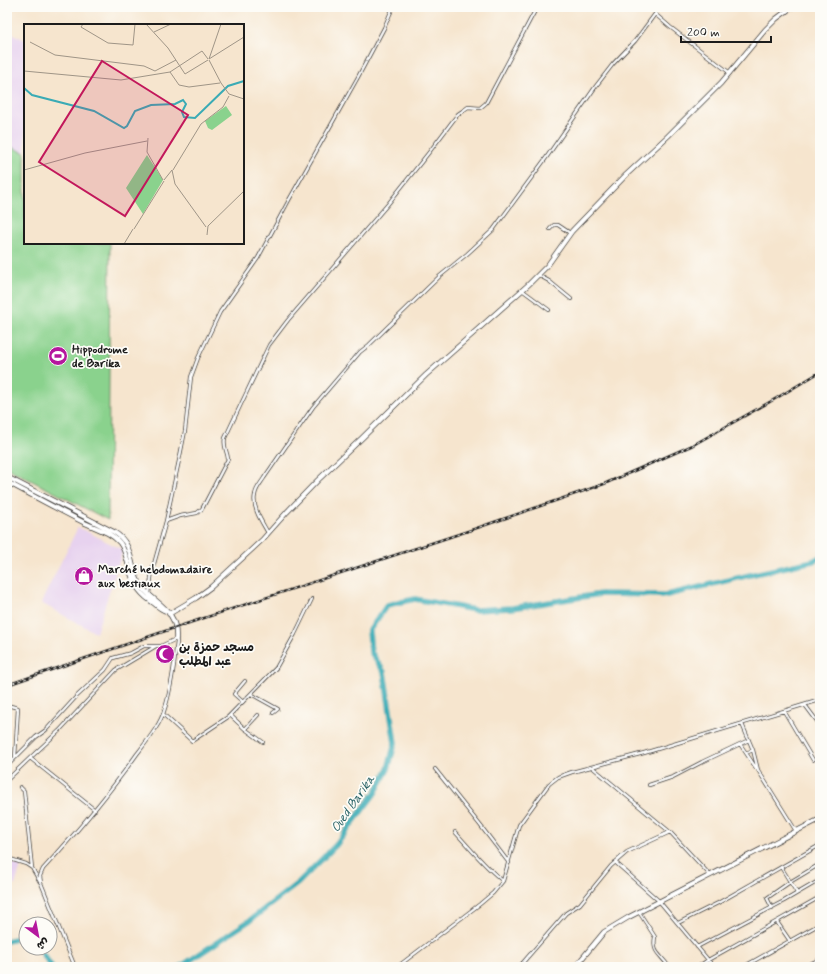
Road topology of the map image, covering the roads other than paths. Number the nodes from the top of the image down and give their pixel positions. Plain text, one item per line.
1 (393, 7) edge
2 (537, 7) edge
3 (659, 7) edge
4 (792, 7) edge
5 (655, 14) junction
6 (730, 73) junction
7 (550, 229) dead end
8 (571, 233) junction
9 (538, 275) junction
10 (522, 290) junction
11 (571, 300) dead end
12 (549, 310) dead end
13 (7, 477) edge
14 (7, 482) edge
15 (166, 521) junction
16 (268, 533) junction
17 (148, 596) junction
18 (312, 599) dead end
19 (169, 613) junction
20 (176, 639) junction
21 (157, 646) junction
22 (244, 681) dead end
23 (251, 694) junction
24 (820, 700) edge
25 (243, 702) junction
26 (7, 705) edge
27 (805, 705) junction
28 (784, 711) junction
29 (274, 713) dead end
30 (163, 714) junction
31 (230, 714) junction
32 (258, 715) dead end
33 (742, 724) junction
34 (820, 725) edge
35 (245, 728) junction
36 (749, 740) junction
37 (263, 742) dead end
38 (740, 744) junction
39 (753, 750) junction
40 (746, 753) junction
41 (30, 758) junction
42 (15, 759) junction
43 (813, 760) dead end
44 (7, 762) edge
45 (11, 762) junction
46 (7, 766) edge
47 (592, 767) junction
48 (435, 769) dead end
49 (758, 770) junction
50 (7, 780) edge
51 (649, 785) dead end
52 (20, 787) dead end
53 (95, 810) junction
54 (820, 819) edge
55 (796, 831) junction
56 (455, 832) dead end
57 (670, 832) junction
58 (820, 845) edge
59 (7, 858) edge
60 (509, 862) junction
61 (615, 862) junction
62 (820, 864) edge
63 (781, 867) junction
64 (32, 868) junction
65 (710, 875) junction
66 (820, 880) edge
67 (503, 881) junction
68 (790, 882) junction
69 (41, 883) junction
70 (797, 893) junction
71 (820, 897) edge
72 (659, 901) junction
73 (772, 908) junction
74 (639, 912) junction
75 (777, 922) junction
76 (678, 923) junction
77 (820, 924) edge
78 (790, 941) junction
79 (697, 947) junction
80 (708, 960) junction
81 (820, 960) edge
82 (813, 966) edge
83 (75, 967) edge
84 (397, 967) edge
85 (519, 967) edge
86 (575, 967) edge
87 (669, 967) edge
88 (698, 967) edge
89 (714, 967) edge
90 (743, 967) edge
91 (805, 967) edge

1 - 15 street
2 - 15 street
3 - 5 street
4 - 6 street
5 - 6 street
5 - 16 street
6 - 8 street
7 - 8 street
8 - 9 street
9 - 10 street
9 - 11 street
10 - 12 street
10 - 16 street
13 - 17 street
14 - 17 street
15 - 17 street
16 - 19 street
17 - 19 street
18 - 23 street
19 - 20 street
20 - 21 street
20 - 30 street
21 - 41 street
21 - 42 street
22 - 25 street
23 - 25 street
23 - 29 street
24 - 27 street
25 - 31 street
26 - 42 street
27 - 28 street
27 - 34 street
28 - 33 street
28 - 43 street
30 - 31 street
30 - 53 street
31 - 35 street
32 - 35 street
33 - 36 street
33 - 47 street
35 - 37 street
36 - 38 street
36 - 39 street
38 - 40 street
38 - 51 street
39 - 40 street
39 - 49 street
40 - 49 street
41 - 50 street
41 - 53 street
42 - 45 street
44 - 45 street
45 - 46 street
47 - 57 street
47 - 60 street
48 - 60 street
49 - 55 street
52 - 64 street
53 - 69 street
54 - 55 street
55 - 65 street
56 - 67 street
57 - 61 street
57 - 65 street
58 - 63 street
59 - 64 street
60 - 67 street
61 - 72 street
61 - 85 street
62 - 68 street
63 - 68 street
63 - 76 street
64 - 69 street
65 - 72 street
66 - 70 street
67 - 84 street
68 - 70 street
68 - 73 street
69 - 83 street
70 - 73 street
71 - 75 street
72 - 74 street
72 - 76 street
73 - 79 street
74 - 86 street
74 - 87 street
75 - 78 street
75 - 80 street
76 - 79 street
77 - 78 street
78 - 90 street
79 - 80 street
80 - 88 street
80 - 89 street
81 - 82 street
82 - 91 street

